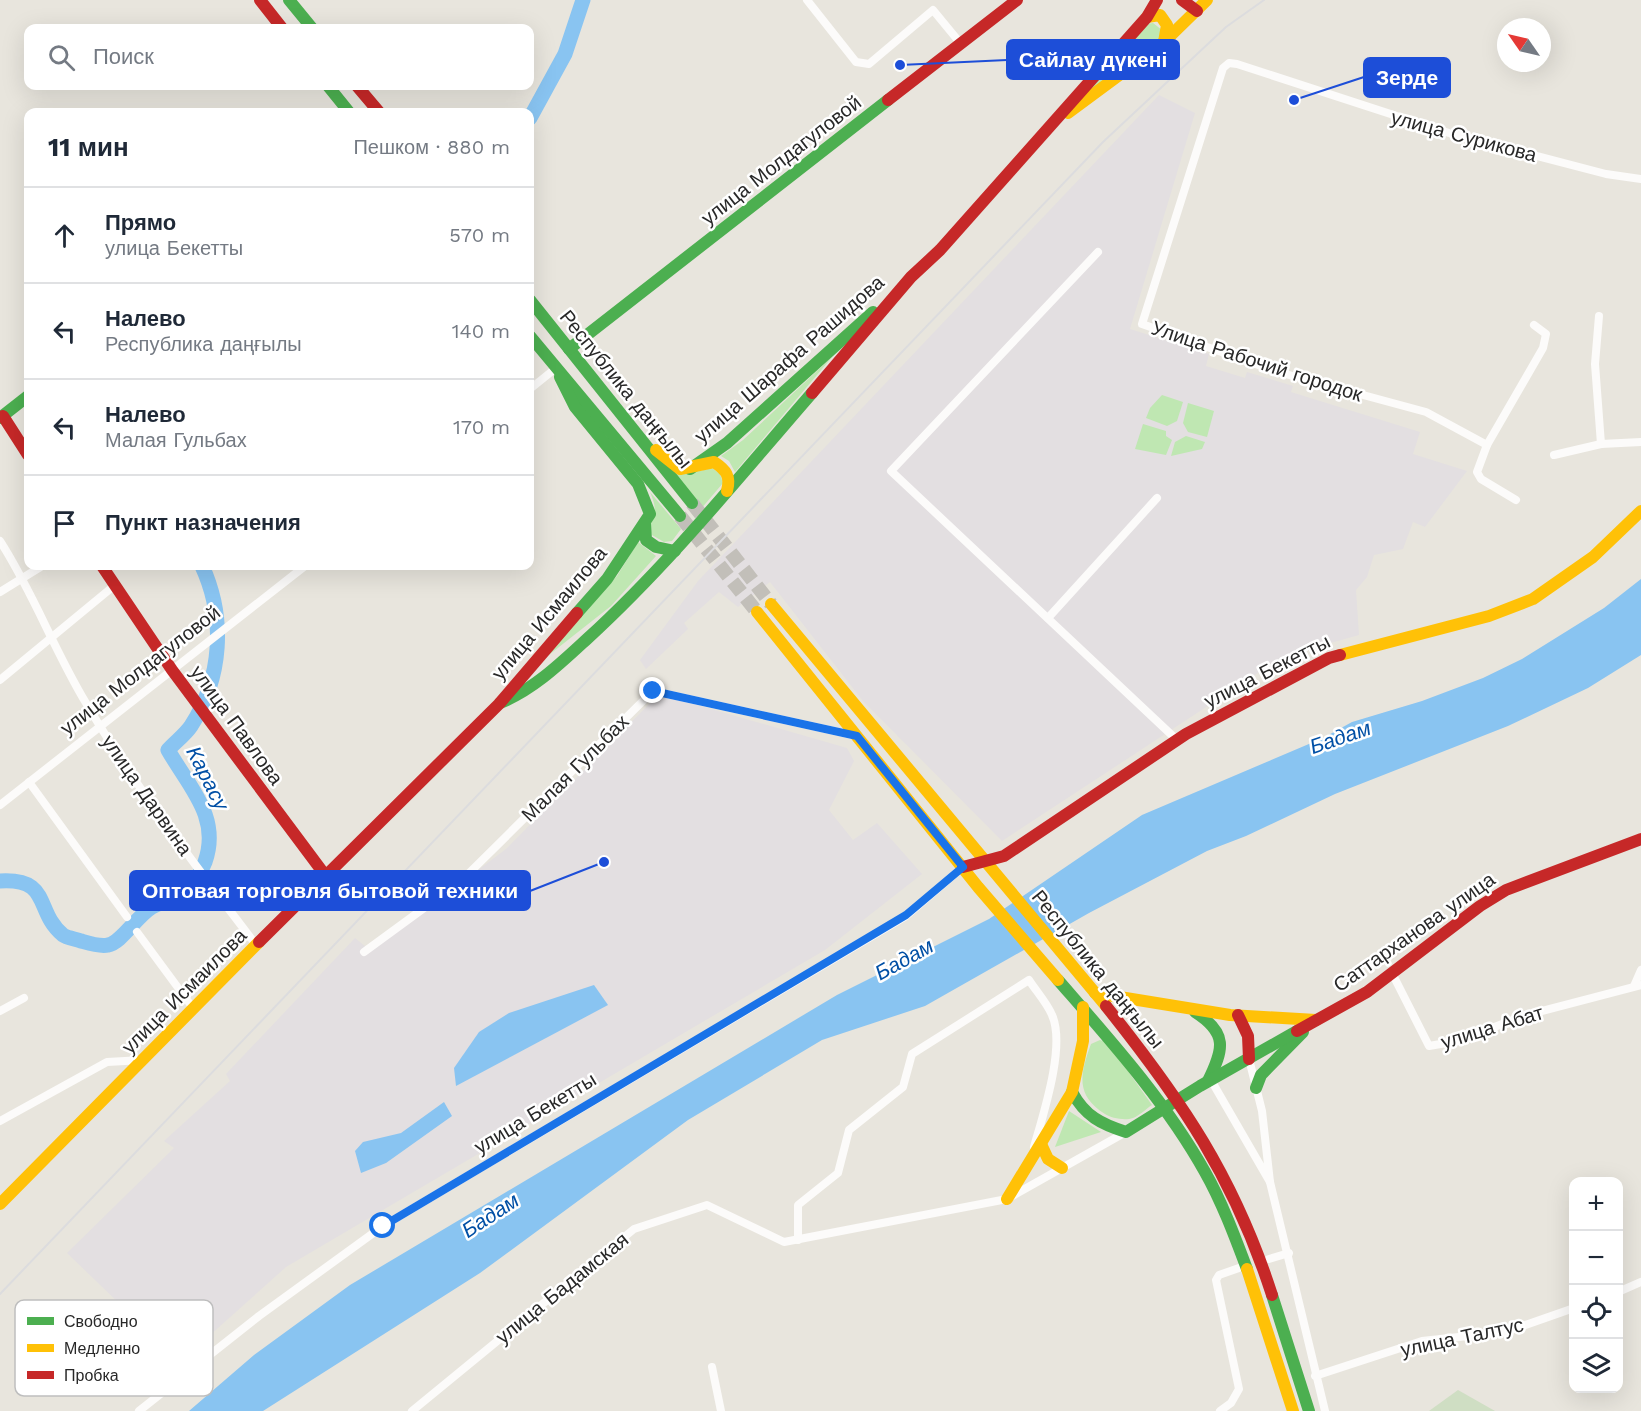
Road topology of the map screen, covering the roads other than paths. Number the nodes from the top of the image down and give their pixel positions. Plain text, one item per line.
1 (260, 0) edge
2 (289, 0) edge
3 (807, 0) edge
4 (1017, 0) edge
5 (1157, 0) edge
6 (1182, 0) edge
7 (1207, 0) edge
8 (1197, 11) junction
9 (1147, 17) junction
10 (279, 24) edge
11 (309, 24) edge
12 (1164, 42) junction
13 (961, 45) junction
14 (1223, 68) joint
15 (331, 90) edge
16 (360, 90) edge
17 (346, 108) edge
18 (376, 108) edge
19 (1048, 128) junction
20 (1641, 178) edge
21 (1098, 252) dead end
22 (911, 277) junction
23 (534, 305) edge
24 (1599, 316) dead end
25 (1534, 325) dead end
26 (534, 341) edge
27 (572, 353) junction
28 (556, 368) junction
29 (534, 386) edge
30 (24, 399) edge
31 (2, 417) edge
32 (1641, 442) edge
33 (1601, 444) junction
34 (1487, 445) junction
35 (24, 449) edge
36 (1554, 455) dead end
37 (690, 469) junction
38 (725, 494) junction
39 (1157, 498) dead end
40 (1516, 500) dead end
41 (692, 503) tunnel mouth
42 (1641, 511) edge
43 (680, 516) tunnel mouth
44 (645, 522) junction
45 (0, 541) edge
46 (675, 551) junction
47 (35, 570) edge
48 (105, 570) edge
49 (300, 570) edge
50 (23, 577) junction
51 (116, 585) junction
52 (0, 592) edge
53 (771, 604) tunnel mouth
54 (757, 612) tunnel mouth
55 (1048, 618) junction
56 (51, 638) junction
57 (172, 670) junction
58 (0, 680) edge
59 (499, 704) junction
60 (100, 726) junction
61 (857, 736) junction
62 (1178, 740) junction
63 (29, 782) junction
64 (0, 805) edge
65 (1641, 838) edge
66 (985, 862) junction
67 (965, 871) junction
68 (325, 875) junction
69 (127, 917) dead end
70 (137, 932) dead end
71 (257, 946) junction
72 (364, 952) dead end
73 (1641, 970) edge
74 (1392, 973) junction
75 (1637, 986) edge
76 (1095, 993) junction
77 (24, 998) dead end
78 (1083, 1007) junction
79 (193, 1008) junction
80 (1189, 1008) junction
81 (0, 1011) edge
82 (1238, 1015) junction
83 (1314, 1022) junction
84 (1102, 1030) junction
85 (1083, 1041) junction
86 (1249, 1059) junction
87 (143, 1060) junction
88 (1209, 1081) junction
89 (1256, 1088) junction
90 (1072, 1092) junction
91 (0, 1121) edge
92 (1126, 1132) junction
93 (1264, 1133) junction
94 (1245, 1141) junction
95 (1041, 1143) junction
96 (1031, 1159) junction
97 (1062, 1168) junction
98 (1270, 1182) junction
99 (1007, 1199) junction
100 (0, 1204) edge
101 (798, 1240) junction
102 (1289, 1253) junction
103 (1269, 1259) dead end
104 (1239, 1268) dead end
105 (1641, 1282) edge
106 (1623, 1290) edge
107 (1569, 1310) edge
108 (213, 1353) edge
109 (712, 1366) dead end
110 (1316, 1376) junction
111 (159, 1396) edge
112 (140, 1411) edge
113 (412, 1411) edge
114 (721, 1411) edge
115 (1220, 1411) edge
116 (1293, 1411) edge
117 (1309, 1411) edge
118 (1325, 1411) edge

1 - 10 main road
2 - 11 main road
3 - 13 street
4 - 13 main road, улица Молдагуловой
5 - 9 main road
6 - 8 main road
7 - 8 main road
8 - 12 main road
9 - 12 main road
9 - 19 main road
12 - 19 main road
13 - 27 main road, улица Молдагуловой
14 - 20 street, улица Сурикова
14 - 34 street, Улица Рабочий городок
15 - 17 main road
16 - 18 main road
19 - 22 main road, улица Шарафа Рашидова
21 - 55 street
22 - 37 main road, улица Шарафа Рашидова
22 - 38 main road, улица Шарафа Рашидова
23 - 27 main road, Республика даңғылы
24 - 33 street
25 - 34 street
26 - 28 main road, Республика даңғылы
27 - 37 main road
27 - 41 main road, Республика даңғылы
28 - 29 street
28 - 43 main road, Республика даңғылы
28 - 44 main road
30 - 31 main road
31 - 35 main road
32 - 33 street
33 - 36 street
34 - 40 street
37 - 38 main road
38 - 46 main road, улица Исмаилова
39 - 55 street
42 - 62 main road, улица Бекетты
44 - 46 main road
44 - 59 main road, улица Исмаилова
45 - 50 street, улица Дарвина
46 - 59 main road, улица Исмаилова
47 - 50 street
48 - 51 main road, улица Павлова
49 - 57 street, улица Молдагуловой
50 - 52 street
50 - 56 street, улица Дарвина
51 - 56 street
51 - 57 main road, улица Павлова
53 - 66 main road, Республика даңғылы
54 - 61 main road, Республика даңғылы
55 - 62 street
56 - 58 street
56 - 60 street, улица Дарвина
57 - 60 street, улица Молдагуловой
57 - 68 main road, улица Павлова
59 - 68 main road, улица Исмаилова
60 - 63 street, улица Молдагуловой
60 - 71 street, улица Дарвина
61 - 67 main road, Республика даңғылы
61 - 72 street, Малая Гульбах
62 - 66 main road, улица Бекетты
63 - 64 street, улица Молдагуловой
63 - 69 street
65 - 74 main road, Саттарханова улица
66 - 67 main road, улица Бекетты
66 - 76 main road, Республика даңғылы
67 - 78 main road, Республика даңғылы
67 - 108 street, улица Бекетты
68 - 71 main road, улица Исмаилова
70 - 79 street
71 - 79 main road, улица Исмаилова
73 - 75 street, улица Абат
74 - 75 street, улица Абат
74 - 83 main road, Саттарханова улица
76 - 80 main road
76 - 117 main road, Республика даңғылы
77 - 81 street
78 - 84 main road, Республика даңғылы
78 - 85 main road
79 - 87 main road, улица Исмаилова
80 - 82 main road
80 - 88 main road
82 - 83 main road
82 - 86 main road
83 - 86 main road, Саттарханова улица
83 - 89 main road
84 - 85 main road
84 - 116 main road, Республика даңғылы
85 - 90 main road
86 - 88 main road, Саттарханова улица
86 - 89 street
87 - 91 street
87 - 100 main road, улица Исмаилова
88 - 92 main road, Саттарханова улица
88 - 94 street
89 - 93 street
90 - 92 main road
90 - 95 main road
92 - 97 street, улица Бадамская
93 - 94 street
93 - 98 street
94 - 98 street
95 - 96 main road
95 - 97 main road
96 - 99 main road
96 - 101 street
97 - 99 street, улица Бадамская
98 - 102 street
99 - 101 street, улица Бадамская
101 - 113 street, улица Бадамская
102 - 103 street
102 - 110 street
104 - 115 street
105 - 106 street
107 - 110 street, улица Талтус
109 - 114 street
110 - 118 street
111 - 112 street, улица Бекетты

